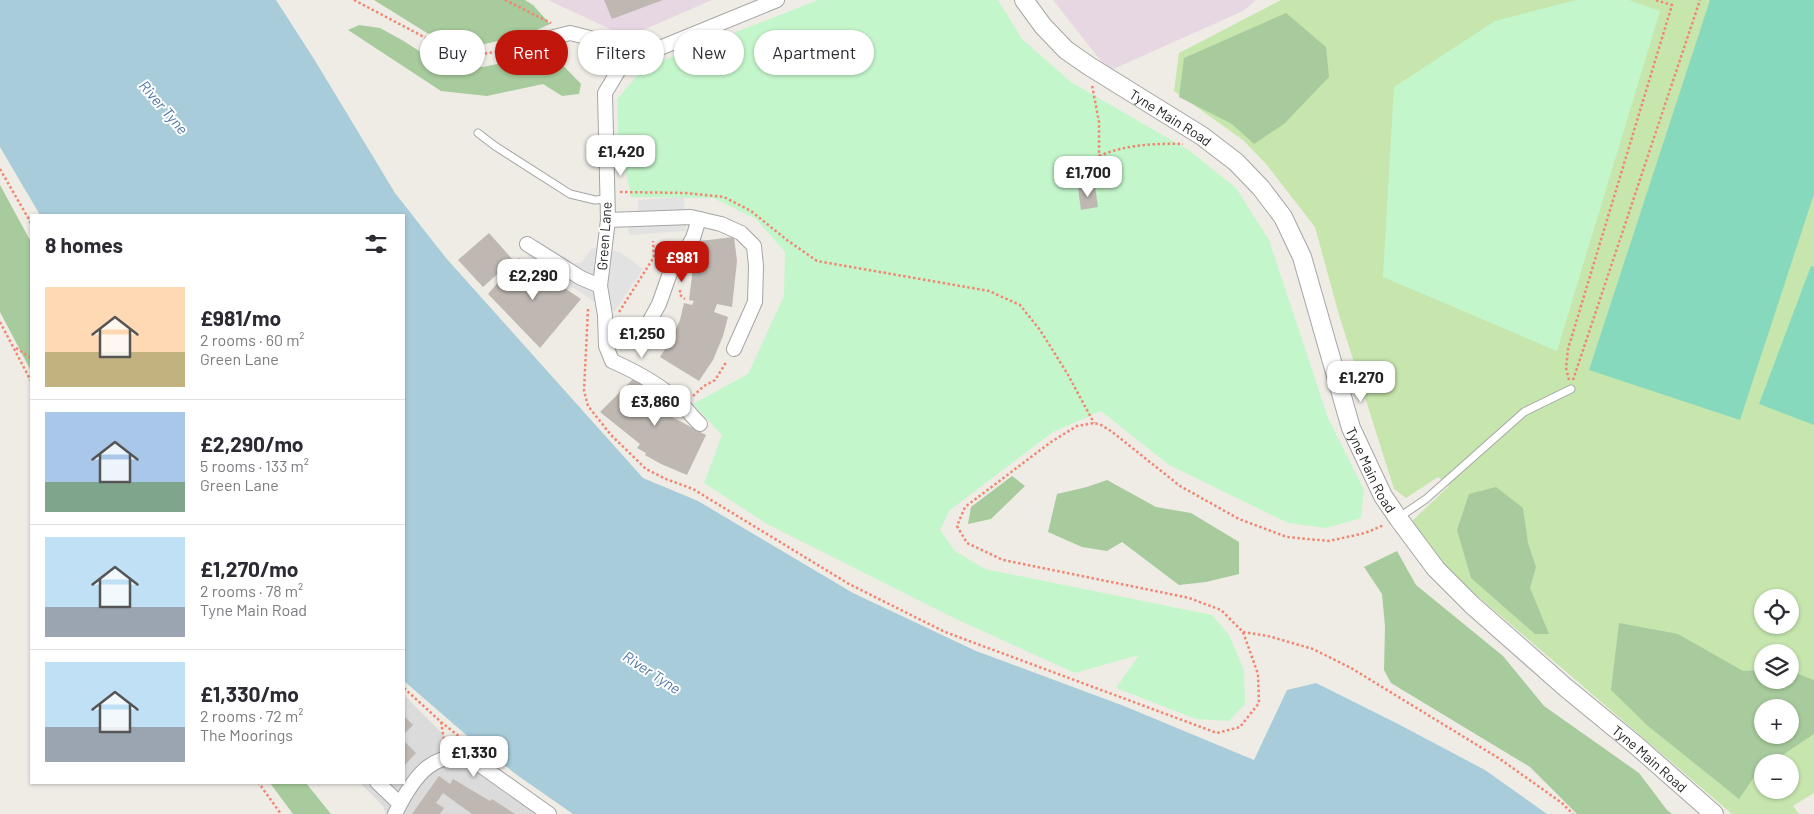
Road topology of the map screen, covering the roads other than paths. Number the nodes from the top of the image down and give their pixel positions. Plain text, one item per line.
1 (778, 0) edge
2 (1024, 0) edge
3 (762, 3) edge
4 (664, 45) edge
5 (616, 75) edge
6 (478, 134) dead end
7 (607, 193) junction
8 (700, 219) junction
9 (608, 220) junction
10 (527, 244) dead end
11 (600, 286) junction
12 (641, 336) dead end
13 (734, 349) road end
14 (1570, 389) road end
15 (700, 424) dead end
16 (1398, 518) junction
17 (378, 784) edge
18 (397, 809) edge
19 (549, 814) edge
20 (1714, 814) edge

1 - 3 street
2 - 16 street, Tyne Main Road
3 - 4 street
5 - 7 street, Green Lane
6 - 7 lane
7 - 9 street, Green Lane
8 - 9 street
8 - 12 street
8 - 13 street
9 - 11 street, Green Lane
10 - 11 street, Green Lane
11 - 15 street
14 - 16 lane
16 - 20 street, Tyne Main Road
17 - 18 street
18 - 19 street

